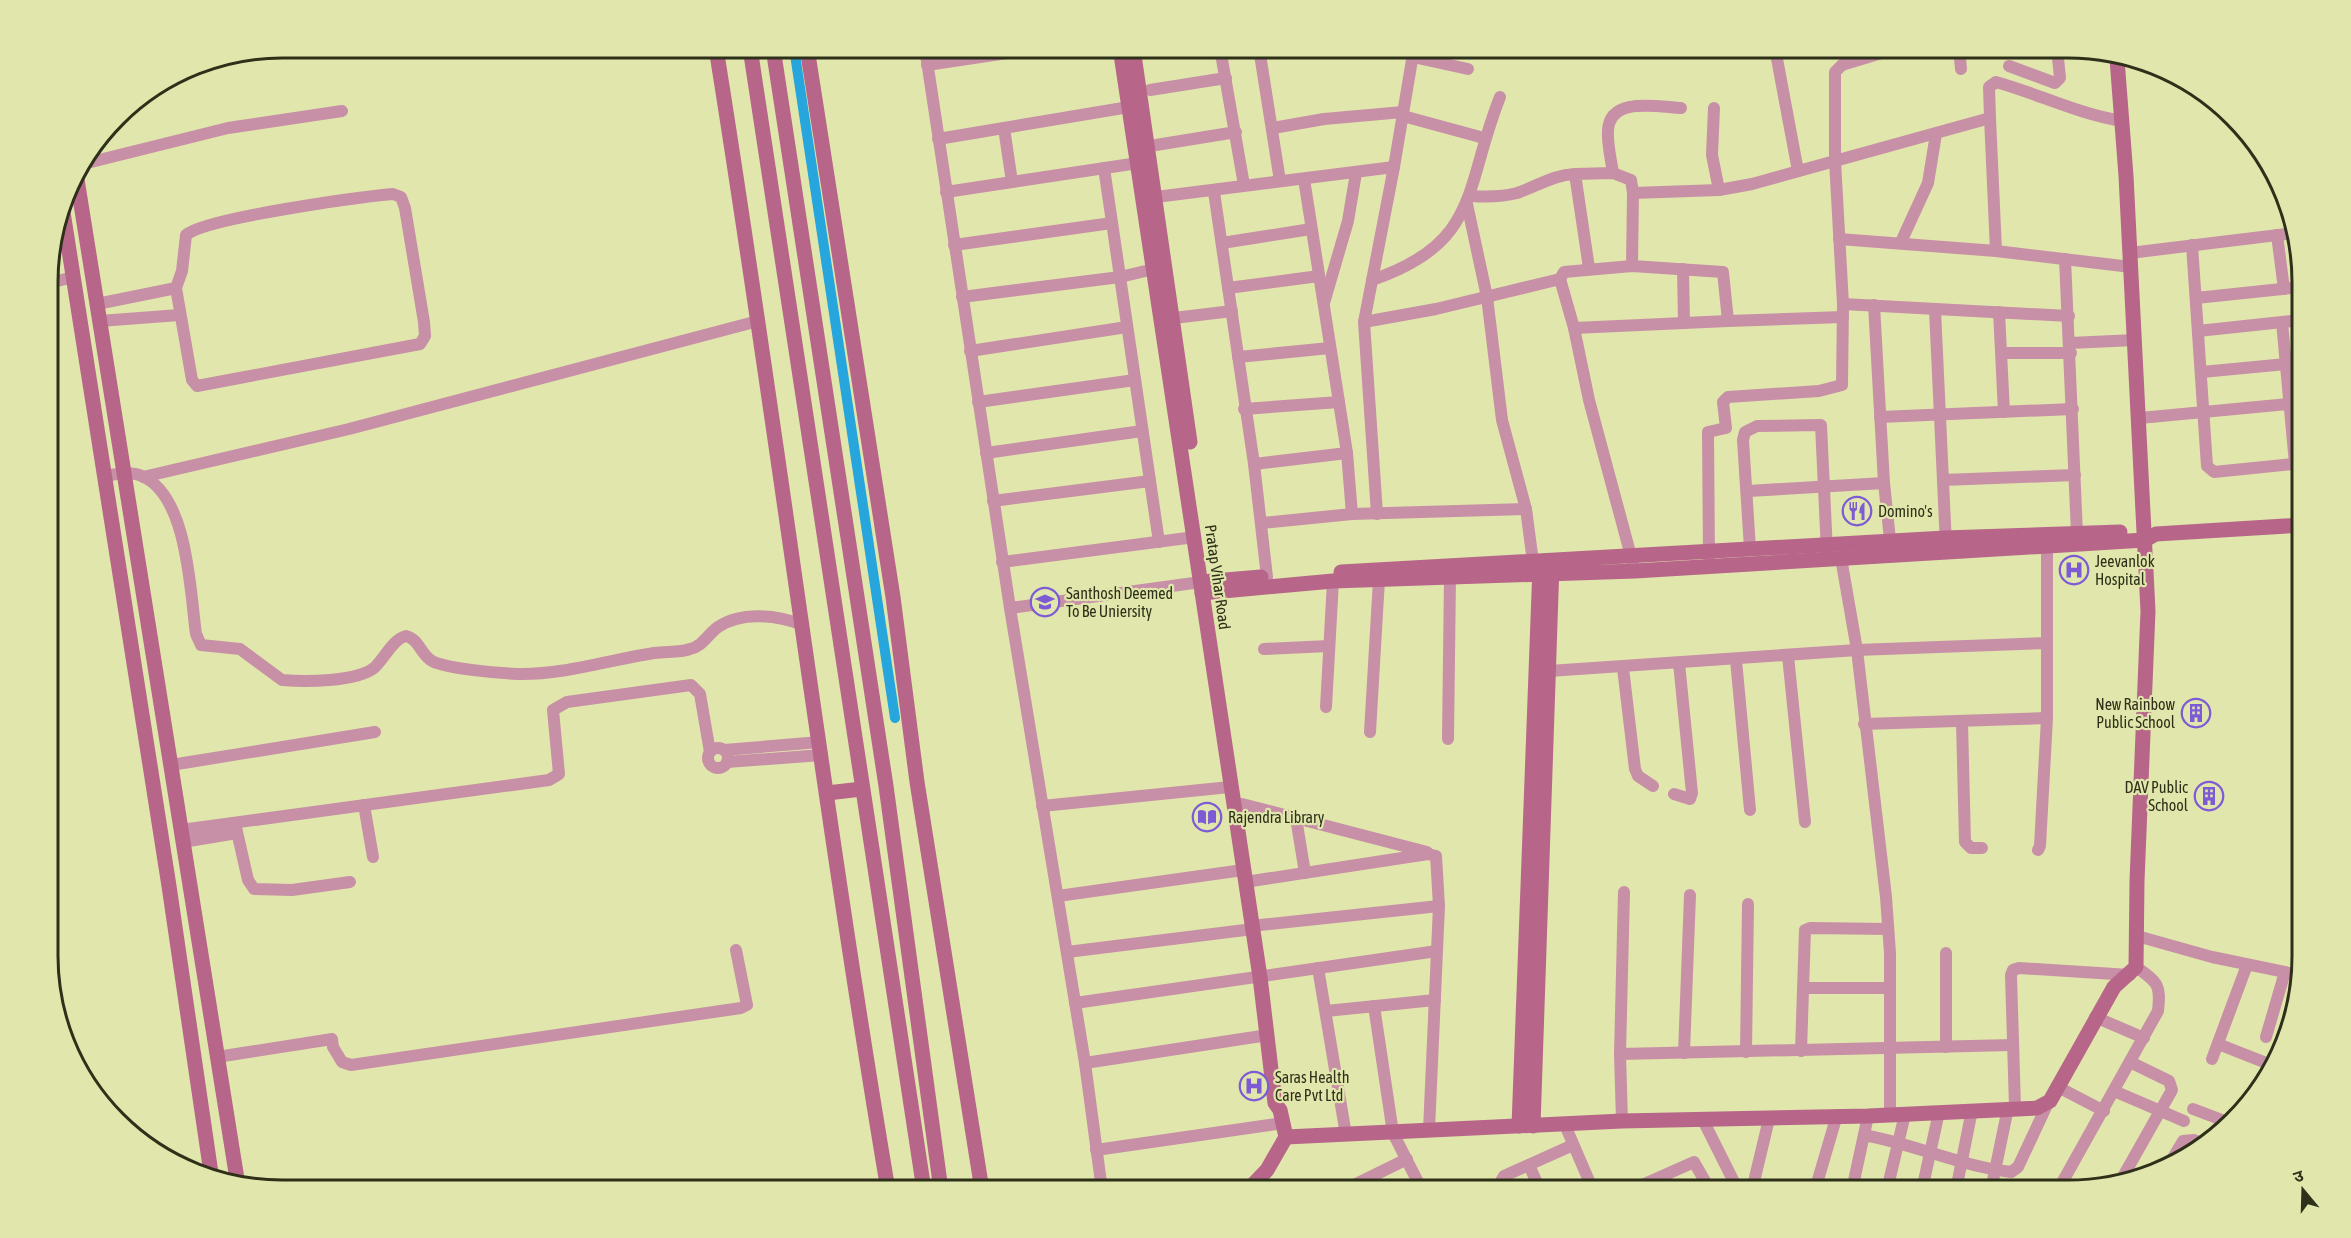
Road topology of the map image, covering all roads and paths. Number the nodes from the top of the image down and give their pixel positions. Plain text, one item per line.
1 (718, 58) edge
2 (752, 58) edge
3 (775, 58) edge
4 (809, 58) edge
5 (926, 58) edge
6 (974, 58) edge
7 (1122, 58) edge
8 (1134, 58) edge
9 (1222, 58) edge
10 (1261, 58) edge
11 (1412, 58) edge
12 (1430, 58) edge
13 (1777, 58) edge
14 (1868, 58) edge
15 (1960, 58) edge
16 (2058, 58) edge
17 (2116, 64) edge
18 (927, 65) junction
19 (2009, 66) dead end
20 (1468, 69) dead end
21 (1961, 69) dead end
22 (1226, 78) junction
23 (1150, 90) dead end
24 (1500, 97) dead end
25 (1129, 107) junction
26 (1681, 108) dead end
27 (1714, 108) dead end
28 (342, 111) dead end
29 (1403, 114) junction
30 (1990, 118) junction
31 (2122, 121) junction
32 (1004, 128) junction
33 (1273, 128) junction
34 (1236, 132) junction
35 (1936, 134) junction
36 (1484, 138) junction
37 (938, 139) junction
38 (1156, 145) dead end
39 (94, 161) edge
40 (1835, 162) junction
41 (1138, 163) junction
42 (1394, 167) junction
43 (1104, 168) junction
44 (1798, 171) junction
45 (1356, 173) junction
46 (1613, 173) junction
47 (1575, 174) junction
48 (1304, 179) junction
49 (1280, 181) junction
50 (1012, 182) junction
51 (1244, 185) junction
52 (1719, 190) junction
53 (79, 191) edge
54 (946, 192) junction
55 (1214, 192) junction
56 (1633, 193) junction
57 (1149, 198) junction
58 (1469, 200) junction
59 (1112, 223) junction
60 (66, 227) edge
61 (1311, 229) junction
62 (2287, 234) edge
63 (2277, 235) junction
64 (1839, 239) junction
65 (1901, 242) junction
66 (1222, 243) junction
67 (954, 245) junction
68 (2192, 245) junction
69 (1996, 251) junction
70 (2065, 259) junction
71 (2131, 260) junction
72 (1632, 266) junction
73 (1154, 268) junction
74 (1589, 268) junction
75 (1683, 269) junction
76 (1319, 276) junction
77 (74, 277) junction
78 (1120, 277) junction
79 (1560, 279) junction
80 (1372, 280) junction
81 (58, 281) edge
82 (176, 288) junction
83 (1228, 288) junction
84 (2292, 288) edge
85 (2284, 289) junction
86 (962, 297) junction
87 (1487, 297) junction
88 (2196, 298) junction
89 (97, 304) junction
90 (1323, 304) junction
91 (1843, 304) junction
92 (1874, 305) junction
93 (1935, 310) junction
94 (1232, 311) junction
95 (1999, 312) junction
96 (179, 315) junction
97 (2069, 316) junction
98 (1843, 317) junction
99 (1174, 318) junction
100 (100, 321) junction
101 (758, 321) junction
102 (1728, 321) junction
103 (2292, 321) edge
104 (1364, 322) junction
105 (2282, 322) junction
106 (1684, 323) junction
107 (1127, 327) junction
108 (1574, 328) junction
109 (2198, 331) junction
110 (2135, 340) junction
111 (1330, 348) junction
112 (2070, 348) junction
113 (970, 351) junction
114 (2002, 353) junction
115 (1238, 357) junction
116 (2286, 364) junction
117 (2202, 372) junction
118 (1135, 381) junction
119 (978, 402) junction
120 (1339, 402) junction
121 (2289, 404) junction
122 (1244, 409) junction
123 (2073, 409) junction
124 (2004, 412) junction
125 (2205, 412) junction
126 (1940, 414) junction
127 (1880, 417) junction
128 (2140, 418) junction
129 (2292, 424) edge
130 (1143, 430) junction
131 (986, 453) junction
132 (1347, 453) junction
133 (1254, 464) junction
134 (2292, 464) edge
135 (124, 473) junction
136 (2075, 475) junction
137 (105, 476) junction
138 (143, 477) junction
139 (1943, 480) junction
140 (1150, 481) junction
141 (1884, 483) junction
142 (1824, 486) junction
143 (1748, 491) junction
144 (993, 501) junction
145 (1526, 509) junction
146 (1352, 514) junction
147 (1377, 514) junction
148 (1262, 523) junction
149 (2292, 526) edge
150 (2077, 534) junction
151 (2148, 535) junction
152 (1195, 537) junction
153 (1159, 542) junction
154 (1946, 546) junction
155 (2047, 546) junction
156 (1750, 549) junction
157 (1891, 549) junction
158 (1832, 554) junction
159 (1709, 558) junction
160 (1002, 561) junction
161 (1632, 564) junction
162 (1543, 567) junction
163 (1450, 576) junction
164 (1267, 577) junction
165 (1379, 580) junction
166 (1333, 581) junction
167 (1206, 587) junction
168 (1010, 608) junction
169 (802, 625) junction
170 (2048, 643) junction
171 (1329, 646) junction
172 (1264, 649) dead end
173 (1857, 650) junction
174 (1788, 656) junction
175 (1736, 660) junction
176 (1679, 663) junction
177 (1623, 668) junction
178 (1549, 671) junction
179 (1222, 703) junction
180 (1326, 707) dead end
181 (2047, 718) junction
182 (1962, 722) junction
183 (1864, 724) junction
184 (375, 732) dead end
185 (1370, 732) dead end
186 (1448, 739) dead end
187 (821, 748) junction
188 (710, 752) junction
189 (725, 756) junction
190 (171, 765) junction
191 (1539, 780) junction
192 (1653, 786) dead end
193 (1230, 787) junction
194 (862, 789) junction
195 (827, 793) junction
196 (1674, 794) dead end
197 (1242, 804) junction
198 (364, 805) junction
199 (1042, 806) junction
200 (1750, 810) dead end
201 (1296, 818) junction
202 (1805, 822) dead end
203 (236, 828) junction
204 (182, 836) junction
205 (1982, 848) dead end
206 (2038, 850) dead end
207 (1432, 854) junction
208 (373, 857) dead end
209 (1305, 873) junction
210 (1248, 875) junction
211 (350, 882) dead end
212 (1624, 892) dead end
213 (1690, 895) dead end
214 (1058, 896) junction
215 (1748, 904) dead end
216 (1438, 906) junction
217 (1256, 927) junction
218 (1888, 930) junction
219 (2137, 936) junction
220 (736, 950) dead end
221 (1437, 951) junction
222 (1067, 952) junction
223 (1946, 953) dead end
224 (2247, 965) junction
225 (1318, 968) junction
226 (2133, 971) junction
227 (2284, 972) junction
228 (2292, 974) edge
229 (1264, 976) junction
230 (1803, 988) junction
231 (1890, 988) junction
232 (1435, 1000) junction
233 (1076, 1003) junction
234 (1374, 1006) junction
235 (1326, 1011) junction
236 (2095, 1017) junction
237 (1268, 1035) junction
238 (2266, 1037) dead end
239 (2144, 1038) junction
240 (2218, 1044) junction
241 (2013, 1045) junction
242 (1946, 1047) junction
243 (1889, 1049) junction
244 (1801, 1051) junction
245 (1746, 1052) junction
246 (1684, 1053) junction
247 (1620, 1054) junction
248 (217, 1057) junction
249 (2212, 1059) dead end
250 (2130, 1062) junction
251 (2265, 1062) edge
252 (1085, 1063) junction
253 (2058, 1087) junction
254 (2114, 1091) junction
255 (2047, 1105) junction
256 (2011, 1107) junction
257 (2193, 1109) dead end
258 (1972, 1110) junction
259 (2104, 1111) junction
260 (1939, 1112) junction
261 (2159, 1112) junction
262 (1897, 1114) junction
263 (1837, 1115) junction
264 (1868, 1116) junction
265 (1769, 1119) junction
266 (1703, 1120) junction
267 (2221, 1120) edge
268 (1622, 1121) junction
269 (2184, 1121) dead end
270 (1283, 1123) junction
271 (1565, 1125) junction
272 (1526, 1126) junction
273 (1429, 1130) junction
274 (1393, 1133) junction
275 (1346, 1135) junction
276 (1864, 1135) junction
277 (2195, 1140) edge
278 (1898, 1142) junction
279 (1573, 1145) junction
280 (1096, 1150) junction
281 (2177, 1150) edge
282 (1928, 1152) junction
283 (1275, 1155) junction
284 (1407, 1159) junction
285 (1963, 1162) junction
286 (1529, 1165) junction
287 (210, 1168) edge
288 (1995, 1169) junction
289 (2126, 1172) edge
290 (236, 1174) edge
291 (886, 1180) edge
292 (922, 1180) edge
293 (940, 1180) edge
294 (980, 1180) edge
295 (1100, 1180) edge
296 (1249, 1180) edge
297 (1258, 1180) edge
298 (1364, 1180) edge
299 (1417, 1180) edge
300 (1502, 1180) edge
301 (1536, 1180) edge
302 (1589, 1180) edge
303 (1653, 1180) edge
304 (1705, 1180) edge
305 (1733, 1180) edge
306 (1754, 1180) edge
307 (1818, 1180) edge
308 (1854, 1180) edge
309 (1889, 1180) edge
310 (1924, 1180) edge
311 (1958, 1180) edge
312 (1993, 1180) edge
313 (2064, 1180) edge

1 - 101 street
2 - 194 street
3 - 293 street
4 - 294 street
5 - 18 street
6 - 18 street
7 - 25 street, Pratap Vihar Road
8 - 57 street, Pratap Vihar Road
9 - 22 street
10 - 33 street
11 - 29 street
12 - 20 street
13 - 44 street
14 - 40 street
15 - 21 street
16 - 19 street
17 - 31 street
18 - 37 street
22 - 23 street
22 - 34 street
24 - 36 street
25 - 32 street
25 - 41 street, Pratap Vihar Road
26 - 46 street
27 - 52 street
28 - 39 street
29 - 33 street
29 - 36 street
29 - 42 street
30 - 31 street
30 - 35 street
30 - 69 street
31 - 71 street
32 - 37 street
32 - 50 street
33 - 49 street
34 - 38 street
34 - 51 street
35 - 40 street
35 - 65 street
36 - 58 street
37 - 54 street
40 - 44 street
40 - 64 street
41 - 43 street
41 - 57 street, Pratap Vihar Road
42 - 45 street
42 - 80 street
43 - 50 street
43 - 59 street
44 - 52 street
45 - 48 street
45 - 90 street
46 - 47 street
46 - 56 street
47 - 58 street
47 - 74 street
48 - 49 street
48 - 61 street
49 - 51 street
50 - 54 street
51 - 55 street
52 - 56 street
53 - 89 street
54 - 67 street
55 - 57 street
55 - 66 street
56 - 72 street
57 - 73 street, Pratap Vihar Road
57 - 99 street, Pratap Vihar Road
58 - 80 street
58 - 87 street
59 - 67 street
59 - 78 street
60 - 77 street
61 - 66 street
61 - 76 street
62 - 63 street
63 - 68 street
63 - 85 street
64 - 65 street
64 - 91 street
65 - 69 street
66 - 83 street
67 - 86 street
68 - 71 street
68 - 88 street
69 - 70 street
70 - 71 street
70 - 97 street
71 - 110 street
72 - 74 street
72 - 75 street
73 - 78 street
73 - 152 street, Pratap Vihar Road
74 - 79 street
75 - 102 street
75 - 106 street
76 - 83 street
76 - 90 street
77 - 81 street
77 - 137 street
78 - 86 street
78 - 107 street
79 - 87 street
79 - 108 street
80 - 104 street
82 - 89 street
82 - 96 street
82 - 96 street
83 - 94 street
84 - 85 street
85 - 88 street
86 - 113 street
87 - 104 street
87 - 145 street
88 - 109 street
89 - 100 street
90 - 111 street
91 - 92 street
91 - 98 street
92 - 93 street
92 - 127 street
93 - 95 street
93 - 126 street
94 - 99 street
94 - 115 street
95 - 97 street
95 - 114 street
96 - 100 street
97 - 112 street
98 - 102 street
98 - 159 street
99 - 167 street, Pratap Vihar Road
100 - 135 street
101 - 138 street
101 - 169 street
102 - 106 street
103 - 105 street
104 - 147 street
105 - 109 street
105 - 116 street
106 - 108 street
107 - 113 street
107 - 118 street
108 - 161 street
109 - 117 street
110 - 112 street
110 - 128 street
111 - 115 street
111 - 120 street
112 - 114 street
112 - 123 street
113 - 119 street
114 - 124 street
115 - 122 street
116 - 117 street
116 - 121 street
117 - 125 street
118 - 119 street
118 - 130 street
119 - 131 street
120 - 122 street
120 - 132 street
121 - 125 street
121 - 129 street
122 - 133 street
123 - 124 street
123 - 136 street
124 - 126 street
125 - 128 street
125 - 134 street
126 - 127 street
126 - 139 street
127 - 141 street
128 - 151 street
130 - 131 street
130 - 140 street
131 - 144 street
132 - 133 street
132 - 146 street
133 - 148 street
135 - 137 street
135 - 138 street
135 - 190 street
136 - 139 street
136 - 150 street
137 - 287 street
138 - 169 street
139 - 154 street
140 - 144 street
140 - 153 street
141 - 142 street
141 - 157 street
142 - 143 street
142 - 143 street
142 - 158 street
143 - 156 street
144 - 160 street
145 - 147 street
145 - 162 street
146 - 147 street
146 - 148 street
148 - 164 street
149 - 151 street
150 - 151 street
150 - 154 street
151 - 155 street
151 - 219 street
152 - 153 street
152 - 167 street, Pratap Vihar Road
153 - 160 street
154 - 155 street
154 - 157 street
155 - 170 street
156 - 158 street
156 - 159 street
157 - 158 street
158 - 159 street
158 - 173 street
159 - 161 street
160 - 168 street
161 - 162 street
162 - 163 street
162 - 164 street
162 - 178 street
162 - 191 street
163 - 165 street
163 - 186 street
164 - 167 street
165 - 166 street
165 - 185 street
166 - 167 street
166 - 171 street
167 - 168 street
167 - 179 street, Pratap Vihar Road
168 - 199 street
169 - 187 street
170 - 173 street
170 - 181 street
171 - 172 street
171 - 180 street
173 - 174 street
173 - 183 street
174 - 175 street
174 - 202 street
175 - 176 street
175 - 200 street
176 - 177 street
176 - 196 street
177 - 178 street
177 - 192 street
178 - 191 street
179 - 193 street, Pratap Vihar Road
179 - 197 street, Pratap Vihar Road
181 - 182 street
181 - 206 street
182 - 183 street
182 - 205 street
183 - 218 street
184 - 190 street
187 - 189 street
187 - 195 street
188 - 189 street
188 - 189 street
188 - 198 street
190 - 204 street
191 - 272 street
193 - 199 street
193 - 210 street, Pratap Vihar Road
194 - 195 street
194 - 292 street
195 - 291 street
197 - 201 street
197 - 210 street, Pratap Vihar Road
198 - 203 street
198 - 208 street
199 - 214 street
201 - 207 street
201 - 209 street
203 - 204 street
203 - 211 street
204 - 248 street
207 - 209 street
207 - 216 street
209 - 210 street
210 - 214 street
210 - 217 street, Pratap Vihar Road
212 - 247 street
213 - 246 street
214 - 222 street
215 - 245 street
216 - 217 street
216 - 221 street
217 - 222 street
217 - 229 street, Pratap Vihar Road
218 - 230 street
218 - 231 street
219 - 224 street
219 - 226 street
220 - 248 street
221 - 225 street
221 - 232 street
222 - 233 street
223 - 242 street
224 - 227 street
224 - 240 street
225 - 229 street
225 - 235 street
226 - 236 street
226 - 239 street
226 - 241 street
227 - 228 street
227 - 238 street
229 - 233 street
229 - 237 street, Pratap Vihar Road
229 - 270 street, Pratap Vihar Road
230 - 231 street
230 - 244 street
231 - 243 street
232 - 234 street
232 - 273 street
233 - 252 street
234 - 235 street
234 - 274 street
235 - 275 street
236 - 239 street
236 - 253 street
237 - 252 street
237 - 270 street, Pratap Vihar Road
239 - 250 street
240 - 249 street
240 - 251 street
241 - 242 street
241 - 256 street
242 - 243 street
243 - 244 street
243 - 262 street
244 - 245 street
245 - 246 street
246 - 247 street
247 - 268 street
248 - 290 street
250 - 254 street
250 - 261 street
252 - 280 street
253 - 255 street
253 - 259 street
254 - 259 street
254 - 261 street
255 - 256 street
255 - 288 street
256 - 258 street
256 - 288 street
257 - 267 street
258 - 260 street
258 - 285 street
259 - 313 street
260 - 262 street
260 - 282 street
261 - 269 street
261 - 289 street
262 - 264 street
262 - 278 street
263 - 264 street
263 - 265 street
263 - 307 street
264 - 276 street
265 - 266 street
265 - 306 street
266 - 268 street
266 - 305 street
268 - 271 street
270 - 275 street
270 - 280 street
270 - 283 street, Pratap Vihar Road
271 - 272 street
271 - 279 street
272 - 273 street
273 - 274 street
274 - 275 street
274 - 284 street
276 - 278 street
276 - 308 street
277 - 281 street
278 - 282 street
278 - 309 street
279 - 286 street
279 - 302 street
280 - 295 street
282 - 285 street
282 - 310 street
283 - 296 street, Pratap Vihar Road
283 - 297 street, Pratap Vihar Road
284 - 298 street
284 - 299 street
285 - 288 street
285 - 311 street
286 - 300 street
286 - 301 street
288 - 312 street
303 - 304 street

